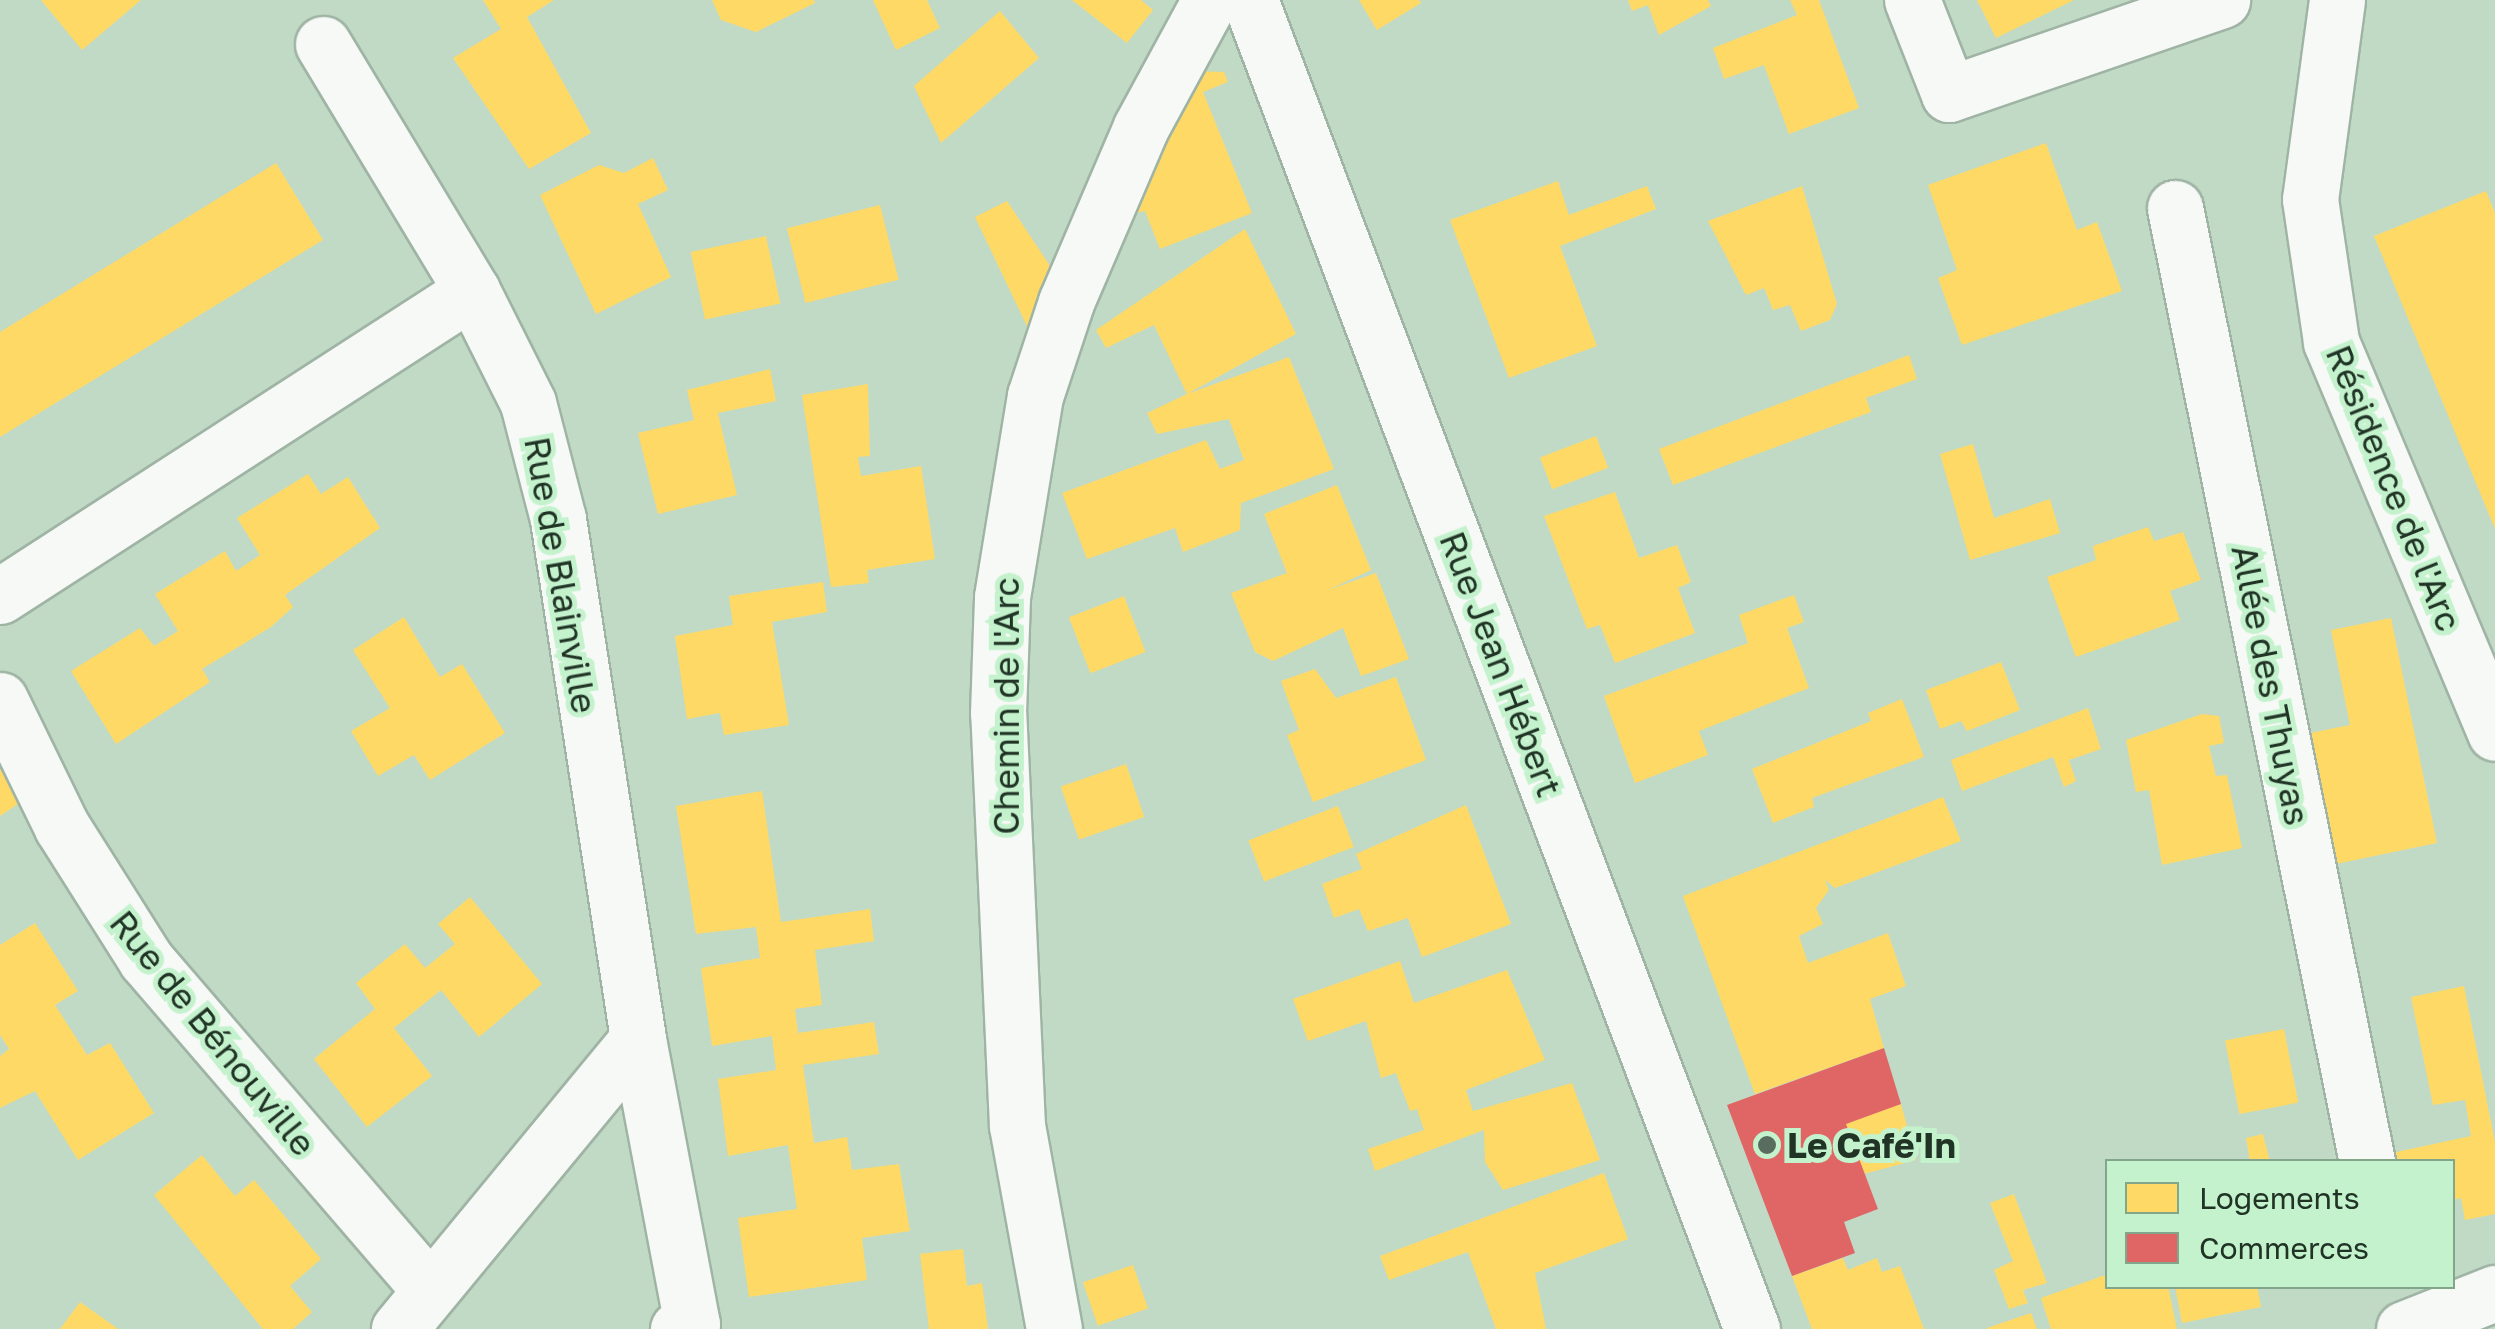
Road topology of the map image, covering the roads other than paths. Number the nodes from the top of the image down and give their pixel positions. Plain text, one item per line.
1 (1210, 0) edge
2 (1250, 0) edge
3 (1912, 0) edge
4 (2222, 0) edge
5 (2337, 0) edge
6 (323, 44) dead end
7 (2175, 208) dead end
8 (472, 290) junction
9 (0, 596) edge
10 (0, 700) edge
11 (2495, 733) edge
12 (638, 1039) junction
13 (2366, 1159) edge
14 (2393, 1289) edge
15 (2495, 1292) edge
16 (414, 1310) edge
17 (687, 1327) edge
18 (1054, 1329) edge
19 (1752, 1329) edge
20 (2402, 1329) edge

1 - 18 street, Chemin de l'Arc
2 - 19 street, Rue Jean Hébert
3 - 4 street
5 - 11 street, Résidence de l'Arc
6 - 8 street, Rue de Blainville
7 - 13 street, Allée des Thuyas
8 - 9 street
8 - 12 street, Rue de Blainville
10 - 16 street, Rue de Bénouville
12 - 16 street
12 - 17 street, Rue de Blainville
14 - 20 street
15 - 20 street

